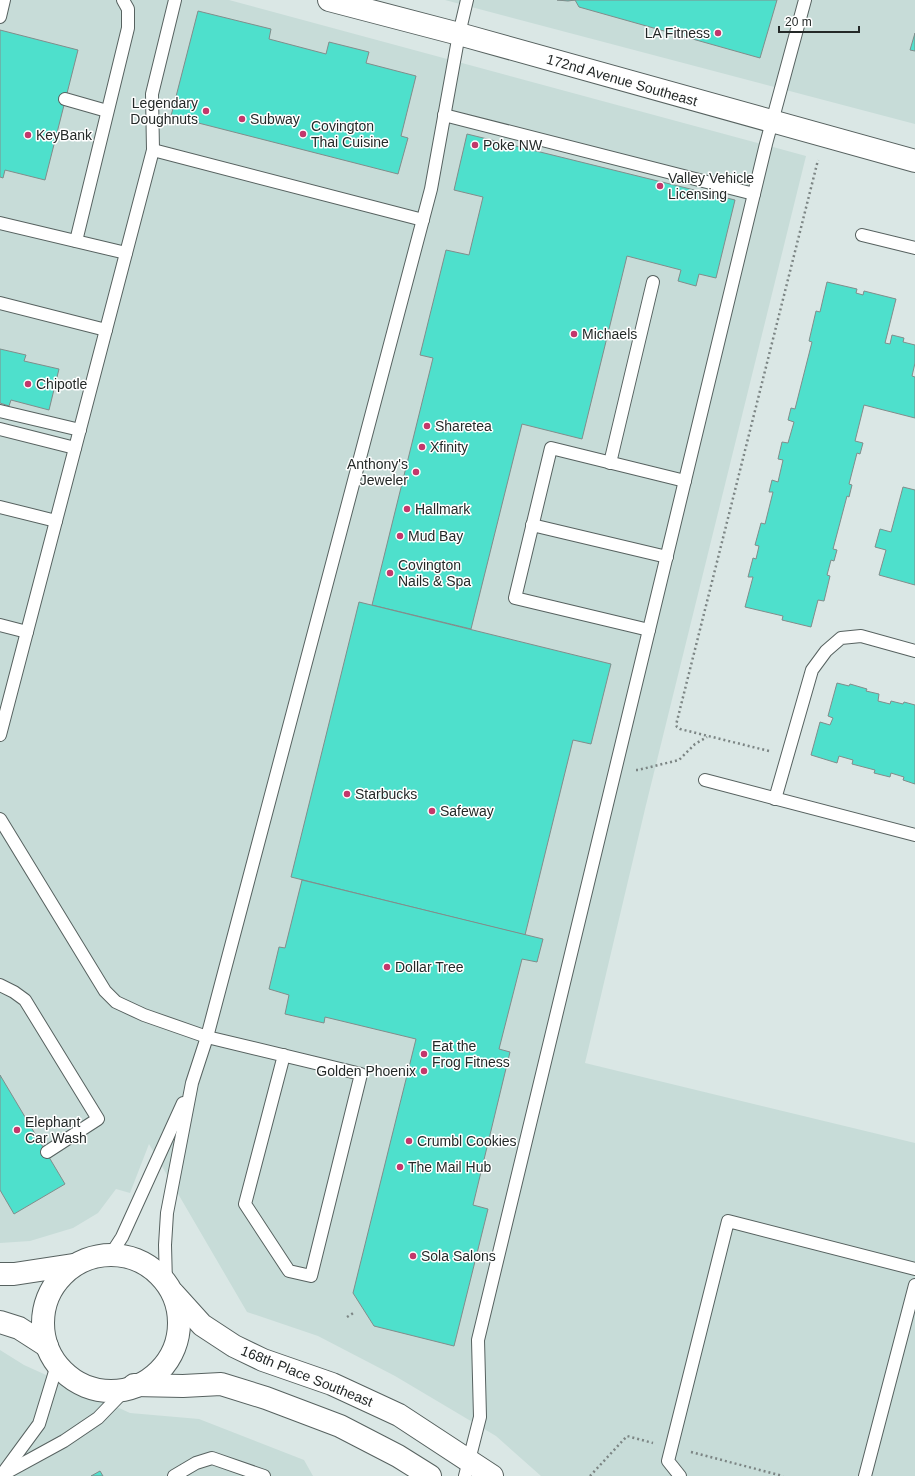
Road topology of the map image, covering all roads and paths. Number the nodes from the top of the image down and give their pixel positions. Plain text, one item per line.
1 (4, 0) edge
2 (123, 0) edge
3 (175, 0) edge
4 (330, 0) edge
5 (467, 0) edge
6 (804, 0) edge
7 (0, 17) edge
8 (459, 34) junction
9 (65, 99) dead end
10 (107, 111) junction
11 (444, 115) junction
12 (772, 122) junction
13 (153, 150) junction
14 (818, 159) dead end
15 (915, 161) edge
16 (754, 194) junction
17 (423, 220) junction
18 (0, 223) edge
19 (862, 235) dead end
20 (76, 241) junction
21 (915, 248) edge
22 (126, 253) junction
23 (653, 282) dead end
24 (0, 303) edge
25 (106, 330) junction
26 (0, 411) edge
27 (0, 429) edge
28 (80, 430) junction
29 (75, 448) junction
30 (610, 462) junction
31 (685, 481) junction
32 (0, 507) edge
33 (56, 521) junction
34 (532, 525) junction
35 (667, 557) junction
36 (0, 625) edge
37 (649, 630) junction
38 (27, 632) junction
39 (915, 651) edge
40 (0, 735) edge
41 (708, 736) junction
42 (774, 752) dead end
43 (617, 765) junction
44 (706, 780) dead end
45 (775, 799) junction
46 (0, 819) edge
47 (915, 835) edge
48 (0, 985) edge
49 (207, 1037) junction
50 (284, 1056) junction
51 (192, 1084) junction
52 (46, 1152) dead end
53 (111, 1254) junction
54 (73, 1265) junction
55 (915, 1269) edge
56 (0, 1274) edge
57 (915, 1285) edge
58 (169, 1287) junction
59 (355, 1312) dead end
60 (347, 1317) dead end
61 (0, 1322) edge
62 (47, 1346) junction
63 (57, 1366) junction
64 (130, 1387) junction
65 (467, 1468) edge
66 (0, 1476) edge
67 (174, 1476) edge
68 (264, 1476) edge
69 (430, 1476) edge
70 (492, 1476) edge
71 (680, 1476) edge
72 (865, 1476) edge

1 - 7 lane
2 - 10 lane
3 - 13 lane
4 - 8 street, 172nd Avenue Southeast
5 - 8 lane
6 - 12 lane
8 - 11 lane
8 - 12 street, 172nd Avenue Southeast
9 - 10 lane
10 - 20 lane
11 - 16 lane
11 - 17 lane
12 - 15 street, 172nd Avenue Southeast
12 - 16 lane
13 - 17 lane
13 - 22 lane
14 - 41 path
16 - 31 lane
17 - 49 lane
18 - 20 lane
19 - 21 lane
20 - 22 lane
22 - 25 lane
23 - 30 lane
24 - 25 lane
25 - 28 lane
26 - 28 lane
27 - 29 lane
28 - 29 lane
29 - 33 lane
30 - 31 lane
30 - 34 lane
31 - 35 lane
32 - 33 lane
33 - 38 lane
34 - 35 lane
34 - 37 lane
35 - 37 lane
36 - 38 lane
37 - 43 lane
38 - 40 lane
39 - 45 lane
41 - 42 path
41 - 43 path
43 - 65 lane
44 - 45 lane
45 - 47 lane
46 - 49 lane
48 - 52 lane
49 - 50 lane
49 - 51 lane
50 - 50 lane
51 - 53 lane
51 - 58 lane
53 - 54 street
53 - 58 street
54 - 56 street
54 - 62 street
55 - 71 lane
57 - 72 lane
58 - 64 street
58 - 65 street, 168th Place Southeast
59 - 60 path
61 - 62 street
62 - 63 street
63 - 64 street
63 - 66 lane
64 - 66 lane
64 - 69 street
65 - 70 street, 168th Place Southeast
67 - 68 lane

